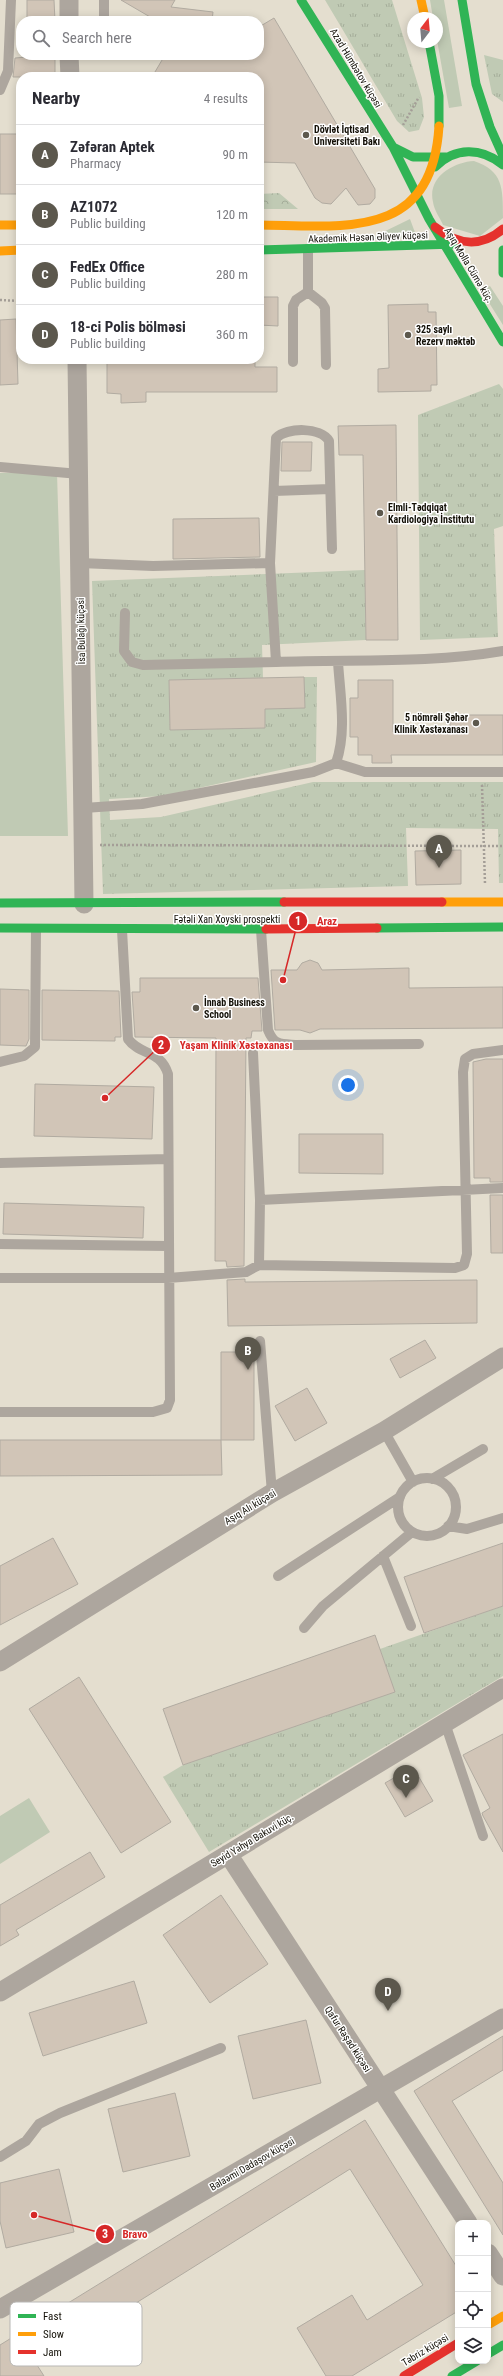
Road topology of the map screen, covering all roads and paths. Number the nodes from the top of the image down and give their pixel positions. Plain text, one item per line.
1 (12, 0) edge
2 (69, 0) edge
3 (104, 0) edge
4 (301, 0) edge
5 (421, 0) edge
6 (462, 0) edge
7 (424, 12) edge
8 (69, 16) edge
9 (104, 16) edge
10 (430, 48) edge
11 (69, 60) edge
12 (70, 72) edge
13 (0, 90) edge
14 (421, 95) dead end
15 (402, 126) dead end
16 (493, 140) edge
17 (392, 147) junction
18 (456, 153) junction
19 (503, 156) edge
20 (446, 157) junction
21 (433, 158) junction
22 (503, 165) edge
23 (425, 185) junction
24 (417, 195) junction
25 (429, 219) junction
26 (0, 225) edge
27 (16, 225) edge
28 (264, 225) edge
29 (503, 229) edge
30 (478, 243) junction
31 (444, 245) junction
32 (308, 249) junction
33 (0, 250) edge
34 (16, 250) edge
35 (264, 250) edge
36 (503, 250) edge
37 (503, 272) edge
38 (308, 292) junction
39 (0, 300) edge
40 (16, 300) edge
41 (503, 342) edge
42 (293, 362) dead end
43 (77, 364) edge
44 (326, 365) dead end
45 (0, 468) edge
46 (79, 474) junction
47 (330, 489) junction
48 (274, 491) junction
49 (332, 549) dead end
50 (80, 563) junction
51 (270, 563) junction
52 (126, 613) dead end
53 (503, 652) edge
54 (276, 662) junction
55 (338, 662) junction
56 (336, 763) junction
57 (481, 772) junction
58 (503, 772) edge
59 (84, 808) junction
60 (83, 845) junction
61 (484, 846) junction
62 (503, 846) edge
63 (485, 892) dead end
64 (503, 902) edge
65 (0, 903) edge
66 (84, 904) junction
67 (503, 927) edge
68 (0, 928) edge
69 (36, 929) junction
70 (122, 930) junction
71 (261, 930) junction
72 (419, 1044) dead end
73 (503, 1050) edge
74 (253, 1053) dead end
75 (0, 1062) edge
76 (168, 1159) junction
77 (0, 1163) edge
78 (503, 1188) edge
79 (464, 1189) junction
80 (260, 1200) junction
81 (0, 1244) edge
82 (168, 1246) junction
83 (258, 1265) junction
84 (0, 1278) edge
85 (168, 1278) junction
86 (260, 1341) dead end
87 (503, 1357) edge
88 (0, 1412) edge
89 (384, 1431) junction
90 (483, 1449) dead end
91 (432, 1479) junction
92 (412, 1482) junction
93 (272, 1493) junction
94 (400, 1497) junction
95 (503, 1518) edge
96 (448, 1526) junction
97 (412, 1532) junction
98 (383, 1556) junction
99 (278, 1576) dead end
100 (411, 1626) dead end
101 (304, 1628) dead end
102 (0, 1662) edge
103 (503, 1688) edge
104 (446, 1722) junction
105 (483, 1836) dead end
106 (228, 1854) junction
107 (0, 1992) edge
108 (503, 2018) edge
109 (221, 2048) dead end
110 (381, 2090) junction
111 (0, 2157) edge
112 (466, 2220) edge
113 (490, 2256) edge
114 (503, 2276) edge
115 (12, 2302) edge
116 (10, 2303) edge
117 (0, 2309) edge
118 (503, 2316) edge
119 (491, 2323) edge
120 (455, 2345) edge
121 (503, 2345) edge
122 (491, 2352) edge
123 (472, 2364) edge
124 (404, 2376) edge
125 (452, 2376) edge

1 - 13 lane
2 - 8 street
3 - 9 lane
4 - 17 main road, Azad Hümbətov küçəsi
5 - 7 main road
6 - 16 main road
10 - 21 main road
11 - 12 street
14 - 15 path
16 - 18 main road
16 - 19 main road
17 - 21 main road
17 - 24 main road, Azad Hümbətov küçəsi
18 - 20 main road
18 - 22 main road
20 - 21 main road
20 - 23 main road
21 - 23 main road
23 - 24 main road, Akademik Həsən Əliyev küçəsi
23 - 25 main road
24 - 25 main road, Azad Hümbətov küçəsi
24 - 28 main road, Akademik Həsən Əliyev küçəsi
25 - 30 main road
25 - 31 main road, Aşıq Molla Cümə küç.
26 - 27 main road
29 - 30 main road
30 - 31 main road, Akademik Həsən Əliyev küçəsi
31 - 32 main road, Akademik Həsən Əliyev küçəsi
31 - 41 main road, Aşıq Molla Cümə küç.
32 - 35 main road, Akademik Həsən Əliyev küçəsi
32 - 38 lane
33 - 34 main road
36 - 37 main road
38 - 42 lane
38 - 44 lane
39 - 40 path
43 - 46 street, İsa Bulağı küçəsi
45 - 46 lane
46 - 50 street, İsa Bulağı küçəsi
47 - 48 lane
47 - 48 lane
47 - 49 lane
48 - 51 lane
50 - 51 lane
50 - 59 street, İsa Bulağı küçəsi
51 - 54 lane
52 - 54 lane
53 - 55 lane
54 - 55 lane
55 - 56 lane
56 - 57 lane
56 - 59 lane
57 - 58 lane
57 - 61 path
59 - 60 street, İsa Bulağı küçəsi
60 - 61 path
60 - 66 street, İsa Bulağı küçəsi
61 - 62 path
61 - 63 path
64 - 66 main road, Fətəli Xan Xoyski prospekti
65 - 66 main road, Fətəli Xan Xoyski prospekti
67 - 71 main road, Fətəli Xan Xoyski prospekti
68 - 69 main road, Fətəli Xan Xoyski prospekti
69 - 70 main road, Fətəli Xan Xoyski prospekti
69 - 75 lane
70 - 71 main road, Fətəli Xan Xoyski prospekti
70 - 76 lane
71 - 72 lane
73 - 79 lane
74 - 80 lane
76 - 77 lane
76 - 82 lane
78 - 79 lane
79 - 80 lane
79 - 83 lane
80 - 83 lane
81 - 82 lane
82 - 85 lane
83 - 85 lane
84 - 85 lane
85 - 88 lane
86 - 93 lane
87 - 89 street, Aşıq Alı küçəsi
89 - 92 lane
89 - 93 street, Aşıq Alı küçəsi
90 - 91 lane
91 - 92 lane
91 - 96 lane
92 - 94 lane
93 - 102 street, Aşıq Alı küçəsi
94 - 97 lane
94 - 99 lane
95 - 96 lane
96 - 97 lane
97 - 98 lane
98 - 100 lane
98 - 101 lane
103 - 104 street, Seyid Yəhya Bakuvi küç.
104 - 105 lane
104 - 106 street, Seyid Yəhya Bakuvi küç.
106 - 107 street, Seyid Yəhya Bakuvi küç.
106 - 110 street, Qafur Rəşad küçəsi
108 - 110 street, Balaəmi Dadaşov küçəsi
109 - 111 lane
110 - 112 street, Qafur Rəşad küçəsi
110 - 115 street, Balaəmi Dadaşov küçəsi
113 - 114 street
116 - 117 street, Balaəmi Dadaşov küçəsi
118 - 119 main road
120 - 124 main road, Təbriz küçəsi
121 - 122 main road
123 - 125 main road

